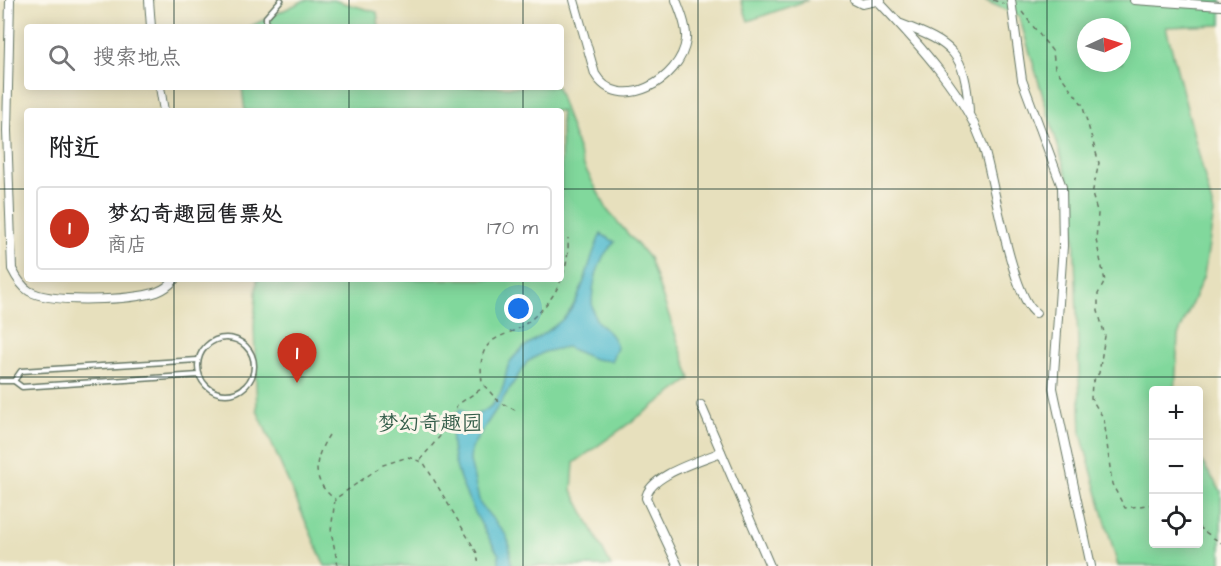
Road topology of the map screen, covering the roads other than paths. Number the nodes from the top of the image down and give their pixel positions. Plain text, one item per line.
1 (10, 0) edge
2 (149, 0) edge
3 (281, 0) edge
4 (574, 0) edge
5 (676, 0) edge
6 (854, 0) edge
7 (1134, 0) edge
8 (879, 1) edge
9 (1012, 4) edge
10 (1221, 6) edge
11 (899, 23) junction
12 (151, 24) edge
13 (266, 24) edge
14 (160, 90) edge
15 (164, 108) edge
16 (969, 113) junction
17 (3, 131) edge
18 (172, 282) edge
19 (1036, 313) dead end
20 (198, 360) junction
21 (199, 375) junction
22 (0, 381) edge
23 (14, 381) junction
24 (701, 405) dead end
25 (721, 452) junction
26 (678, 566) edge
27 (770, 566) edge
28 (1090, 566) edge

1 - 17 street
2 - 12 street
3 - 13 lane
4 - 5 street
6 - 8 street
7 - 10 street
8 - 11 street
9 - 28 street
11 - 16 street
11 - 16 street
14 - 15 street
16 - 19 street
17 - 18 street
20 - 21 lane
20 - 21 lane
20 - 23 lane
21 - 23 lane
22 - 23 lane
24 - 25 street
25 - 26 street
25 - 27 street

